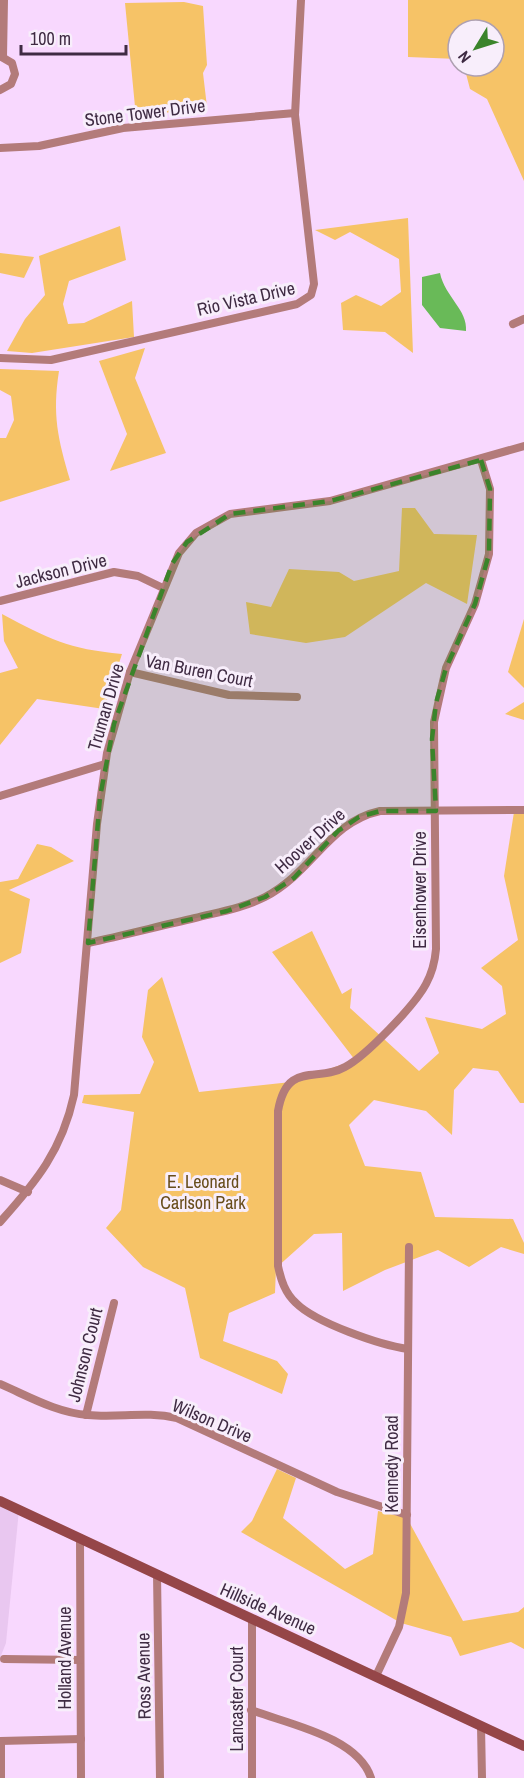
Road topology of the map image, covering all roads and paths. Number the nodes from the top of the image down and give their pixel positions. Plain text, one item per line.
1 (4, 0) edge
2 (302, 0) edge
3 (2, 56) edge
4 (0, 90) edge
5 (295, 113) junction
6 (0, 148) edge
7 (524, 319) edge
8 (513, 324) dead end
9 (0, 358) edge
10 (524, 446) edge
11 (481, 460) junction
12 (163, 588) junction
13 (0, 601) edge
14 (130, 672) junction
15 (297, 697) dead end
16 (105, 764) junction
17 (0, 796) edge
18 (524, 810) edge
19 (436, 811) junction
20 (88, 943) junction
21 (0, 1180) edge
22 (28, 1192) junction
23 (0, 1222) edge
24 (409, 1247) dead end
25 (114, 1302) dead end
26 (408, 1349) junction
27 (0, 1384) edge
28 (86, 1415) junction
29 (0, 1501) edge
30 (407, 1515) junction
31 (80, 1538) junction
32 (158, 1575) junction
33 (252, 1620) junction
34 (4, 1659) dead end
35 (80, 1660) junction
36 (376, 1676) junction
37 (251, 1710) junction
38 (481, 1726) junction
39 (81, 1739) junction
40 (0, 1741) edge
41 (524, 1746) edge
42 (1, 1778) edge
43 (81, 1778) edge
44 (160, 1778) edge
45 (252, 1778) edge
46 (371, 1778) edge
47 (482, 1778) edge

1 - 3 street
2 - 5 street, Rio Vista Drive
3 - 4 street
5 - 6 street, Stone Tower Drive
5 - 9 street, Rio Vista Drive
7 - 8 street
10 - 11 street, Truman Drive
11 - 12 street, Truman Drive
11 - 19 street, Eisenhower Drive
12 - 13 street, Jackson Drive
12 - 14 street, Truman Drive
14 - 15 street, Van Buren Court
14 - 16 street, Truman Drive
16 - 17 street
16 - 20 street, Truman Drive
18 - 19 street, Hoover Drive
19 - 20 street, Hoover Drive
19 - 26 street, Eisenhower Drive
20 - 22 street, Truman Drive
21 - 22 street
22 - 23 street, Truman Drive
24 - 26 street, Kennedy Road
25 - 28 street, Johnson Court
26 - 30 street, Kennedy Road
27 - 28 street, Wilson Drive
28 - 30 street, Wilson Drive
29 - 31 main road, Hillside Avenue
30 - 36 street, Kennedy Road
31 - 32 main road, Hillside Avenue
31 - 35 street, Holland Avenue
32 - 33 main road, Hillside Avenue
32 - 44 street, Ross Avenue
33 - 36 main road, Hillside Avenue
33 - 37 street, Lancaster Court
34 - 35 street
35 - 39 street, Holland Avenue
36 - 38 main road, Hillside Avenue
37 - 45 street, Lancaster Court
37 - 46 street
38 - 41 main road, Hillside Avenue
38 - 47 street
39 - 40 street
39 - 43 street, Holland Avenue
40 - 42 street

